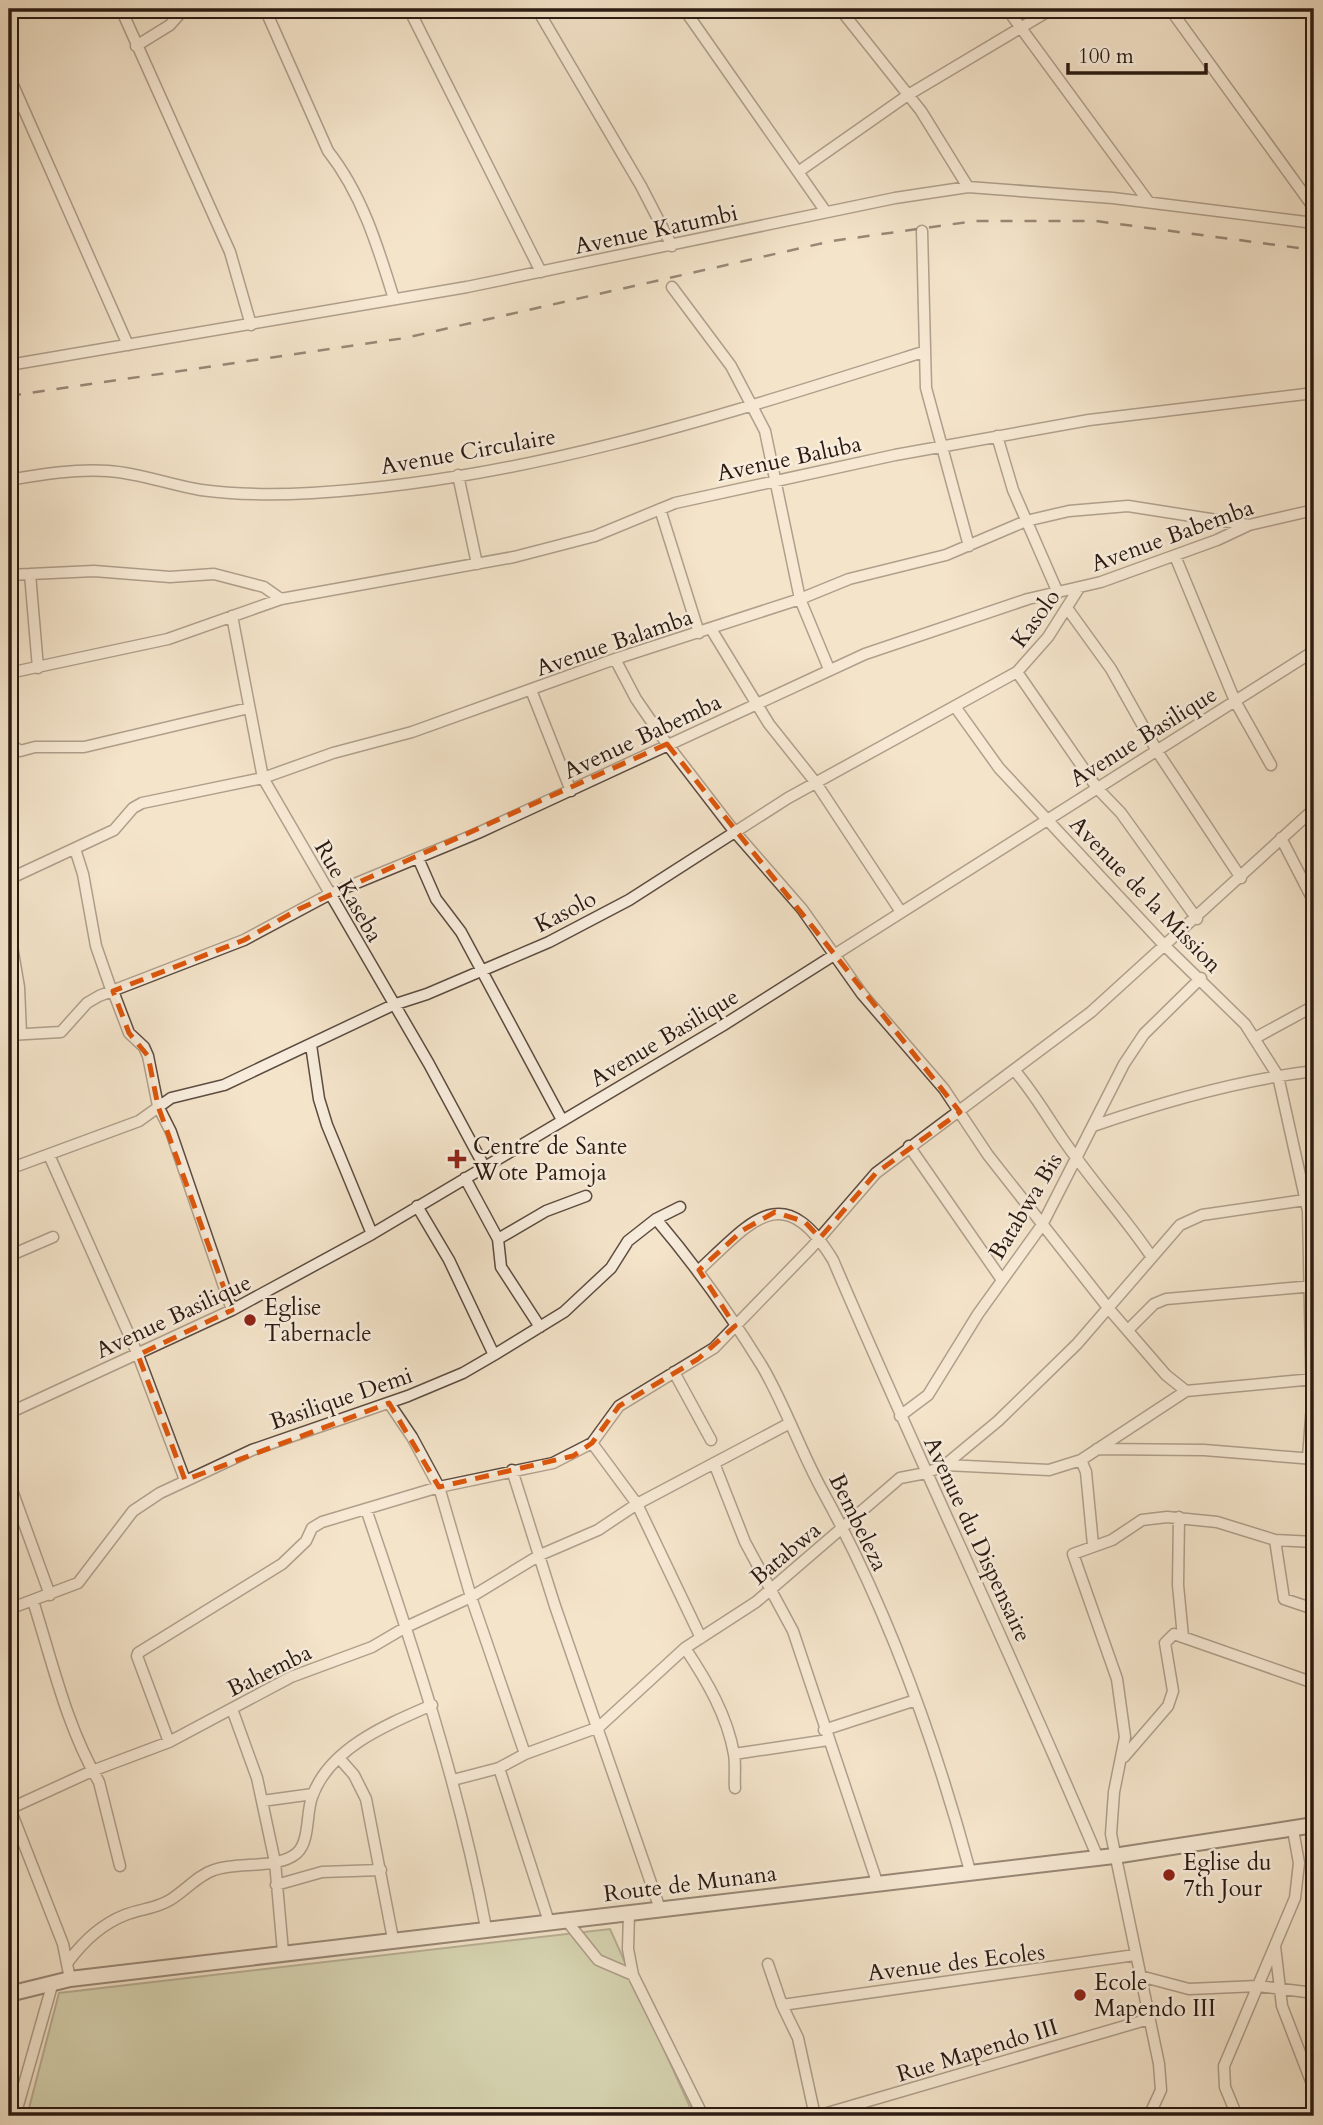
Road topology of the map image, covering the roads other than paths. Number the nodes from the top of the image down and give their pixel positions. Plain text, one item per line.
1 (121, 9) edge
2 (184, 9) edge
3 (265, 9) edge
4 (409, 9) edge
5 (537, 9) edge
6 (684, 9) edge
7 (840, 9) edge
8 (1007, 9) edge
9 (1052, 9) edge
10 (1170, 9) edge
11 (1021, 27) junction
12 (136, 46) junction
13 (9, 76) edge
14 (908, 95) junction
15 (799, 172) junction
16 (968, 187) junction
17 (1148, 201) junction
18 (1314, 208) edge
19 (826, 212) junction
20 (1314, 223) edge
21 (922, 231) dead end
22 (672, 246) junction
23 (541, 272) junction
24 (672, 287) dead end
25 (394, 299) junction
26 (251, 324) junction
27 (128, 345) junction
28 (923, 352) junction
29 (9, 366) edge
30 (1314, 393) edge
31 (753, 407) junction
32 (997, 436) junction
33 (941, 447) junction
34 (458, 475) junction
35 (9, 480) edge
36 (776, 484) junction
37 (660, 509) junction
38 (1314, 510) edge
39 (1026, 521) junction
40 (1249, 525) junction
41 (969, 546) junction
42 (1175, 556) junction
43 (477, 564) junction
44 (30, 574) junction
45 (9, 575) edge
46 (1079, 588) junction
47 (1058, 593) junction
48 (281, 599) junction
49 (800, 600) junction
50 (1068, 608) junction
51 (232, 616) junction
52 (711, 629) junction
53 (699, 633) junction
54 (1314, 651) edge
55 (615, 659) junction
56 (37, 668) junction
57 (830, 669) junction
58 (1017, 672) junction
59 (9, 673) edge
60 (530, 690) junction
61 (1235, 701) junction
62 (756, 704) junction
63 (248, 708) junction
64 (956, 708) junction
65 (9, 743) edge
66 (667, 744) junction
67 (1157, 751) junction
68 (1271, 765) dead end
69 (263, 778) junction
70 (816, 783) junction
71 (1097, 788) junction
72 (571, 791) junction
73 (1314, 809) edge
74 (1047, 820) junction
75 (734, 831) junction
76 (1281, 838) junction
77 (75, 849) junction
78 (418, 858) junction
79 (1241, 878) junction
80 (9, 879) edge
81 (330, 894) junction
82 (1314, 902) edge
83 (901, 912) junction
84 (1196, 919) junction
85 (9, 929) edge
86 (1166, 946) junction
87 (833, 954) junction
88 (481, 972) junction
89 (1201, 978) junction
90 (112, 991) junction
91 (393, 1005) junction
92 (1314, 1006) edge
93 (21, 1034) junction
94 (9, 1035) edge
95 (1255, 1038) junction
96 (311, 1045) junction
97 (1015, 1071) junction
98 (1314, 1071) edge
99 (1278, 1076) junction
100 (158, 1106) junction
101 (960, 1112) junction
102 (562, 1121) junction
103 (1093, 1126) junction
104 (909, 1146) junction
105 (49, 1154) junction
106 (1077, 1159) junction
107 (484, 1166) junction
108 (9, 1169) edge
109 (465, 1178) junction
110 (586, 1196) dead end
111 (1305, 1200) junction
112 (417, 1206) junction
113 (681, 1207) dead end
114 (1311, 1211) edge
115 (656, 1219) junction
116 (1042, 1225) junction
117 (372, 1234) junction
118 (53, 1237) dead end
119 (820, 1238) junction
120 (498, 1239) junction
121 (9, 1256) edge
122 (1151, 1256) junction
123 (699, 1269) junction
124 (1002, 1280) junction
125 (1312, 1287) edge
126 (232, 1310) junction
127 (1109, 1310) junction
128 (735, 1326) junction
129 (540, 1327) junction
130 (1128, 1330) junction
131 (138, 1355) junction
132 (494, 1355) junction
133 (674, 1372) junction
134 (1313, 1380) edge
135 (1185, 1391) junction
136 (389, 1403) junction
137 (9, 1413) edge
138 (900, 1416) junction
139 (790, 1423) junction
140 (710, 1440) dead end
141 (593, 1444) junction
142 (1097, 1449) junction
143 (1311, 1459) edge
144 (1081, 1460) junction
145 (714, 1463) junction
146 (945, 1465) junction
147 (512, 1470) junction
148 (926, 1473) junction
149 (185, 1480) junction
150 (9, 1482) edge
151 (439, 1487) junction
152 (637, 1504) junction
153 (366, 1509) junction
154 (1179, 1517) junction
155 (844, 1529) junction
156 (1275, 1540) junction
157 (1314, 1542) edge
158 (1093, 1545) junction
159 (540, 1555) junction
160 (773, 1588) junction
161 (50, 1595) junction
162 (471, 1597) junction
163 (33, 1601) junction
164 (9, 1609) edge
165 (1314, 1609) edge
166 (406, 1627) junction
167 (1183, 1637) junction
168 (701, 1638) junction
169 (685, 1648) junction
170 (1314, 1684) edge
171 (916, 1700) junction
172 (432, 1705) junction
173 (232, 1709) junction
174 (599, 1727) junction
175 (826, 1735) junction
176 (169, 1742) junction
177 (525, 1754) junction
178 (734, 1754) junction
179 (340, 1759) junction
180 (1122, 1760) junction
181 (499, 1768) junction
182 (92, 1771) junction
183 (453, 1780) junction
184 (735, 1788) dead end
185 (313, 1794) junction
186 (262, 1801) junction
187 (9, 1808) edge
188 (1314, 1825) edge
189 (1293, 1830) junction
190 (1114, 1856) junction
191 (1098, 1858) junction
192 (275, 1861) junction
193 (120, 1866) dead end
194 (381, 1870) junction
195 (970, 1871) junction
196 (276, 1885) junction
197 (878, 1885) junction
198 (660, 1909) junction
199 (629, 1913) junction
200 (565, 1920) junction
201 (549, 1922) junction
202 (486, 1928) junction
203 (393, 1938) junction
204 (1275, 1946) junction
205 (283, 1952) junction
206 (1135, 1955) junction
207 (68, 1962) junction
208 (768, 1964) dead end
209 (633, 1975) junction
210 (1140, 1976) junction
211 (70, 1979) junction
212 (53, 1982) junction
213 (1258, 1986) junction
214 (1279, 1987) junction
215 (1314, 1993) edge
216 (9, 1994) edge
217 (782, 2005) junction
218 (1149, 2019) junction
219 (1314, 2089) edge
220 (15, 2116) edge
221 (703, 2116) edge
222 (818, 2116) edge
223 (1149, 2116) edge
224 (1237, 2116) edge

1 - 12 street
2 - 12 street
3 - 25 street
4 - 23 street
5 - 22 street
6 - 15 street
7 - 14 street
8 - 11 street
9 - 11 street
10 - 18 street
11 - 14 street
11 - 17 street
12 - 26 street
13 - 27 street
14 - 15 street
14 - 16 street
15 - 19 street
16 - 17 street, Avenue Katumbi
16 - 19 street, Avenue Katumbi
17 - 20 street, Avenue Katumbi
19 - 22 street, Avenue Katumbi
21 - 28 street
22 - 23 street, Avenue Katumbi
23 - 25 street, Avenue Katumbi
24 - 31 street
25 - 26 street, Avenue Katumbi
26 - 27 street, Avenue Katumbi
27 - 29 street, Avenue Katumbi
28 - 31 street, Avenue Circulaire
28 - 33 street
30 - 32 street, Avenue Baluba
31 - 34 street, Avenue Circulaire
31 - 36 street
32 - 33 street, Avenue Baluba
32 - 39 street
33 - 36 street, Avenue Baluba
33 - 41 street
34 - 35 street, Avenue Circulaire
34 - 43 street
36 - 37 street, Avenue Baluba
36 - 49 street
37 - 43 street, Avenue Baluba
37 - 53 street
38 - 40 street, Avenue Babemba
39 - 40 street, Avenue Balamba
39 - 41 street, Avenue Balamba
39 - 47 street
40 - 42 street, Avenue Babemba
41 - 49 street, Avenue Balamba
42 - 46 street, Avenue Babemba
42 - 61 street
43 - 48 street, Avenue Baluba
44 - 45 street
44 - 48 street
44 - 56 street
46 - 47 street, Avenue Babemba
46 - 50 street, Kasolo
47 - 57 street, Avenue Babemba
48 - 51 street, Avenue Baluba
49 - 52 street, Avenue Balamba
49 - 57 street
50 - 58 street, Kasolo
50 - 67 street
51 - 56 street, Avenue Baluba
51 - 63 street, Rue Kaseba
52 - 53 street, Avenue Balamba
52 - 62 street
53 - 55 street, Avenue Balamba
54 - 61 street, Avenue Basilique
55 - 60 street, Avenue Balamba
55 - 66 street
56 - 59 street, Avenue Baluba
57 - 62 street, Avenue Babemba
58 - 64 street, Kasolo
58 - 71 street
60 - 69 street, Avenue Balamba
60 - 72 street
61 - 67 street, Avenue Basilique
61 - 68 street
62 - 66 street, Avenue Babemba
62 - 70 street
63 - 65 street
63 - 69 street, Rue Kaseba
64 - 70 street, Kasolo
64 - 74 street, Avenue de la Mission
66 - 72 street, Avenue Babemba
66 - 75 street
67 - 71 street, Avenue Basilique
67 - 79 street
69 - 77 street, Avenue Balamba
69 - 81 street, Rue Kaseba
70 - 75 street, Kasolo
70 - 83 street
71 - 74 street, Avenue Basilique
71 - 84 street
72 - 78 street, Avenue Babemba
73 - 76 street
74 - 83 street, Avenue Basilique
74 - 86 street, Avenue de la Mission
75 - 87 street
75 - 88 street, Kasolo
76 - 79 street
76 - 82 street
77 - 80 street, Avenue Balamba
77 - 90 street
78 - 81 street, Avenue Babemba
78 - 88 street
79 - 84 street
81 - 90 street, Avenue Babemba
81 - 91 street, Rue Kaseba
83 - 87 street, Avenue Basilique
84 - 86 street
85 - 93 street
86 - 89 street, Avenue de la Mission
86 - 97 street
87 - 101 street
87 - 102 street, Avenue Basilique
88 - 91 street, Kasolo
88 - 102 street
89 - 95 street, Avenue de la Mission
89 - 103 street, Batabwa Bis
90 - 93 street, Avenue Babemba
90 - 100 street
91 - 96 street, Kasolo
91 - 107 street, Rue Kaseba
92 - 95 street
93 - 94 street, Avenue Babemba
95 - 99 street, Avenue de la Mission
96 - 100 street, Kasolo
96 - 117 street
97 - 101 street
97 - 106 street
98 - 99 street
99 - 103 street
99 - 111 street, Avenue de la Mission
100 - 105 street, Kasolo
100 - 126 street
101 - 104 street
101 - 116 street
102 - 107 street, Avenue Basilique
103 - 106 street, Batabwa Bis
104 - 119 street
104 - 124 street
105 - 108 street, Kasolo
105 - 131 street
106 - 116 street, Batabwa Bis
106 - 122 street
107 - 109 street, Avenue Basilique
109 - 112 street, Avenue Basilique
109 - 120 street
110 - 120 street
111 - 114 street
111 - 122 street, Batabwa
112 - 117 street, Avenue Basilique
112 - 132 street
113 - 115 street, Basilique Demi
114 - 125 street
115 - 123 street, Bembeleza
115 - 129 street, Basilique Demi
116 - 124 street, Batabwa Bis
116 - 127 street
117 - 126 street, Avenue Basilique
118 - 121 street
119 - 123 street
119 - 128 street
119 - 138 street, Avenue du Dispensaire
120 - 129 street
122 - 127 street, Batabwa
123 - 128 street, Bembeleza
124 - 138 street, Batabwa Bis
125 - 130 street
125 - 134 street
126 - 131 street, Avenue Basilique
127 - 130 street
127 - 146 street, Batabwa
128 - 133 street
128 - 139 street, Bembeleza
129 - 132 street, Basilique Demi
130 - 135 street
131 - 137 street, Avenue Basilique
131 - 149 street
132 - 136 street, Basilique Demi
133 - 140 street
133 - 141 street
134 - 135 street
134 - 143 street
135 - 142 street
136 - 149 street, Basilique Demi
136 - 151 street
138 - 148 street, Avenue du Dispensaire
139 - 145 street, Bahemba
139 - 155 street, Bembeleza
141 - 147 street
141 - 152 street
142 - 143 street
142 - 144 street
144 - 146 street
144 - 158 street
145 - 152 street, Bahemba
145 - 160 street
146 - 148 street, Batabwa
147 - 151 street
147 - 159 street
148 - 155 street, Batabwa
148 - 191 street, Avenue du Dispensaire
149 - 161 street, Basilique Demi
150 - 161 street
151 - 153 street
151 - 162 street
152 - 159 street, Bahemba
152 - 168 street
153 - 166 street
153 - 176 street
154 - 156 street
154 - 158 street
154 - 167 street
155 - 160 street, Batabwa
155 - 171 street, Bembeleza
156 - 157 street
156 - 165 street
158 - 180 street
159 - 162 street, Bahemba
159 - 174 street
160 - 168 street, Batabwa
160 - 175 street
161 - 163 street, Basilique Demi
162 - 166 street, Bahemba
162 - 177 street
163 - 164 street, Basilique Demi
163 - 182 street
166 - 172 street
166 - 173 street, Bahemba
167 - 170 street
167 - 180 street
168 - 169 street, Batabwa
169 - 174 street, Batabwa
169 - 178 street
171 - 175 street
171 - 195 street, Bembeleza
172 - 179 street
172 - 183 street
173 - 176 street, Bahemba
173 - 186 street
174 - 177 street, Batabwa
174 - 198 street
175 - 178 street
175 - 197 street
176 - 182 street, Bahemba
177 - 181 street, Batabwa
178 - 184 street
179 - 185 street
179 - 194 street
180 - 190 street
181 - 183 street, Batabwa
181 - 201 street
182 - 187 street, Bahemba
182 - 193 street
183 - 202 street
185 - 186 street
185 - 192 street
186 - 192 street
187 - 207 street
188 - 189 main road, Route de Munana
189 - 190 main road, Route de Munana
189 - 204 street
190 - 191 main road, Route de Munana
190 - 206 street
191 - 195 main road, Route de Munana
192 - 196 street
192 - 207 street
194 - 196 street
194 - 203 street
195 - 197 main road, Route de Munana
196 - 205 street
197 - 198 main road, Route de Munana
198 - 199 main road, Route de Munana
199 - 200 main road, Route de Munana
199 - 209 street
200 - 201 main road, Route de Munana
200 - 209 street
201 - 202 main road, Route de Munana
202 - 203 main road, Route de Munana
203 - 205 main road, Route de Munana
204 - 213 street
204 - 214 street
205 - 211 main road, Route de Munana
206 - 210 street
206 - 217 street, Avenue des Ecoles
207 - 211 street
208 - 217 street
209 - 221 street
210 - 213 street
210 - 218 street
211 - 212 main road, Route de Munana
212 - 216 main road, Route de Munana
212 - 220 street
213 - 214 street
213 - 224 street
214 - 215 street
214 - 219 street
217 - 222 street
218 - 222 street, Rue Mapendo III
218 - 223 street

